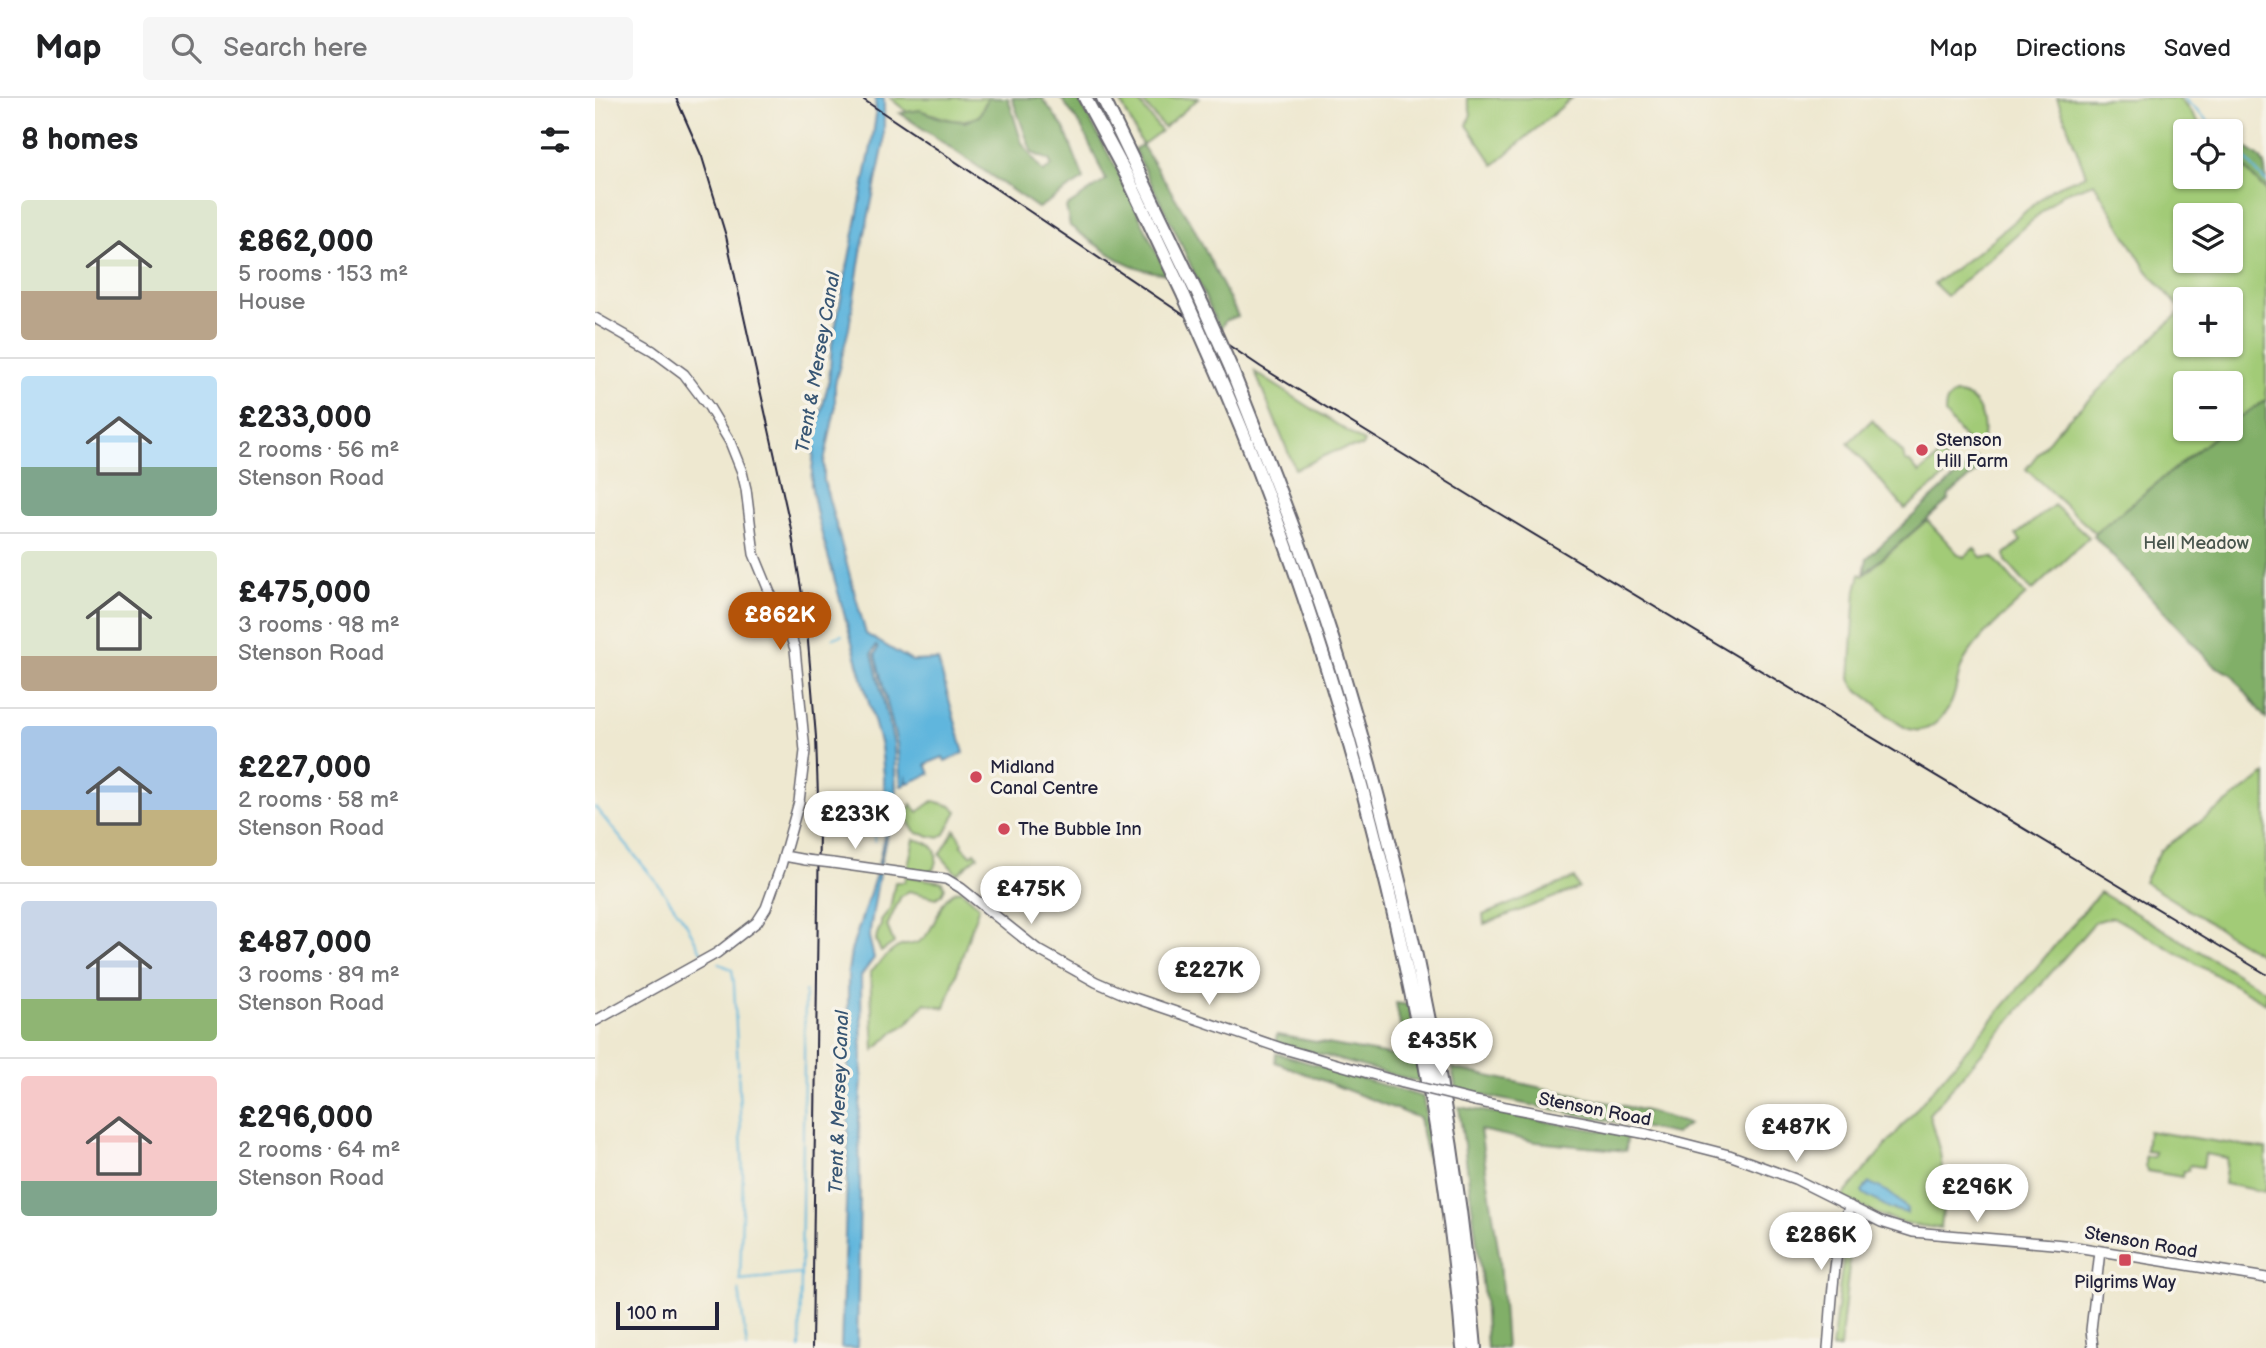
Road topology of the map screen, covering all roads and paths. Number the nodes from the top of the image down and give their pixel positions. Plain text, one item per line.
1 (1085, 98) edge
2 (1103, 98) edge
3 (595, 318) edge
4 (784, 856) junction
5 (595, 1021) edge
6 (1850, 1206) junction
7 (2100, 1251) junction
8 (2266, 1278) edge
9 (1463, 1348) edge
10 (1475, 1348) edge
11 (1828, 1348) edge
12 (2093, 1348) edge

1 - 9 highway, bridge
2 - 10 highway, bridge
3 - 4 street
4 - 5 street
4 - 6 street, Stenson Road, bridge
6 - 7 street, Stenson Road
6 - 11 street
7 - 8 street, Stenson Road
7 - 12 street

